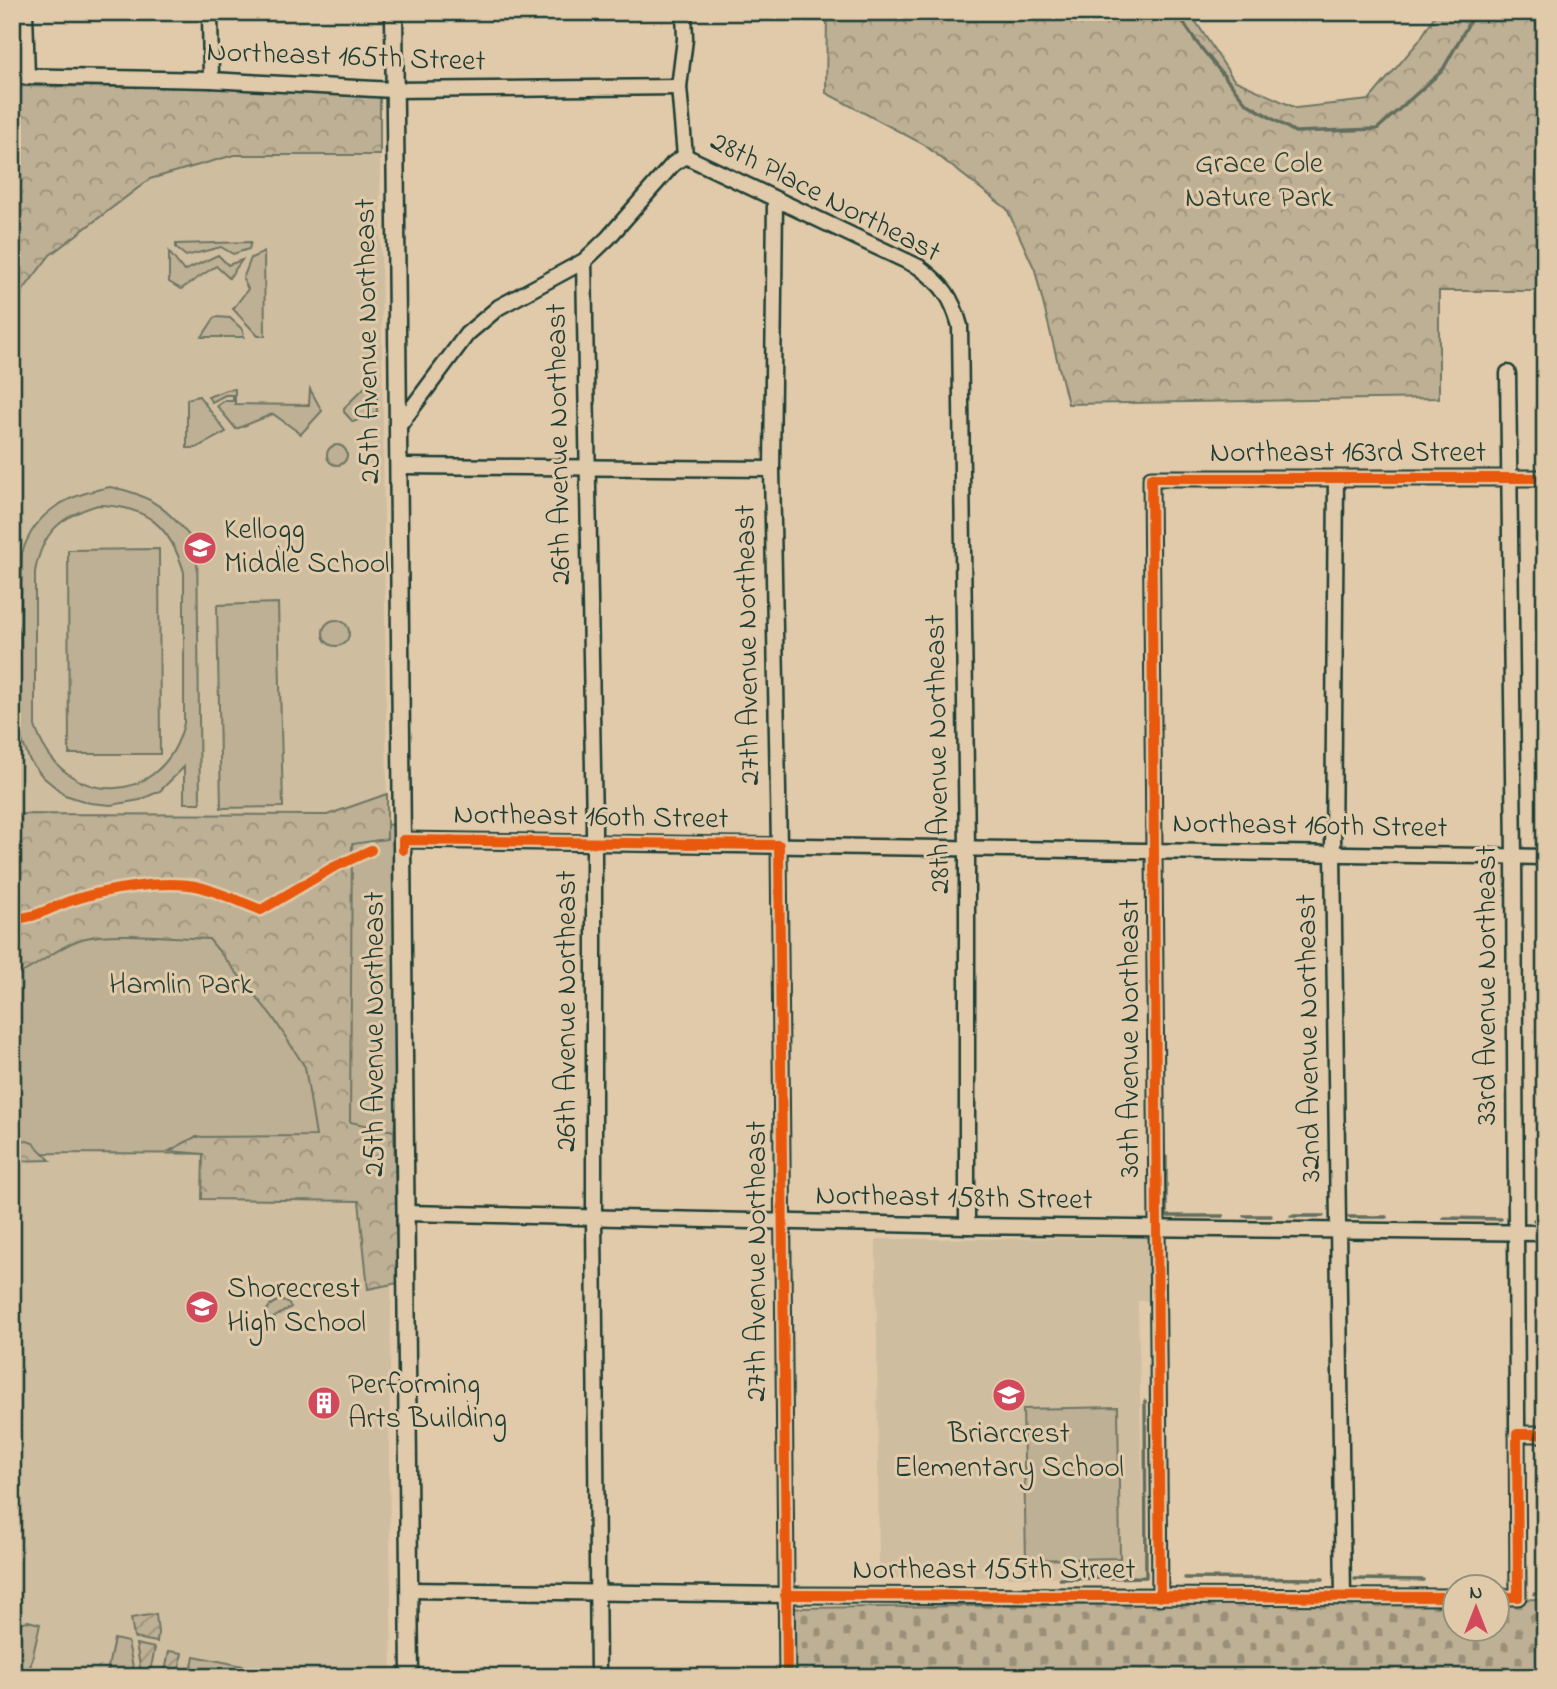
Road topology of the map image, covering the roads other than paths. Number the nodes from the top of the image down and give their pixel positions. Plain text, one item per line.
1 (25, 12) edge
2 (210, 12) edge
3 (394, 12) edge
4 (684, 12) edge
5 (20, 76) edge
6 (211, 80) junction
7 (679, 87) junction
8 (393, 90) junction
9 (685, 156) junction
10 (775, 201) junction
11 (584, 261) junction
12 (942, 287) joint
13 (1508, 373) dead end
14 (398, 427) junction
15 (398, 466) junction
16 (587, 467) junction
17 (772, 469) junction
18 (1150, 478) joint
19 (1336, 478) junction
20 (1509, 478) junction
21 (1545, 478) edge
22 (403, 840) junction
23 (594, 843) junction
24 (779, 845) junction
25 (967, 848) junction
26 (1154, 850) junction
27 (1333, 853) junction
28 (1514, 856) junction
29 (1545, 857) edge
30 (405, 1213) junction
31 (594, 1218) junction
32 (782, 1222) junction
33 (967, 1226) junction
34 (1157, 1228) junction
35 (1339, 1230) junction
36 (1516, 1234) junction
37 (1545, 1234) edge
38 (1517, 1434) junction
39 (1545, 1434) edge
40 (409, 1590) junction
41 (598, 1592) junction
42 (785, 1595) junction
43 (1160, 1597) junction
44 (1343, 1597) junction
45 (1442, 1597) edge
46 (1512, 1597) edge
47 (410, 1677) edge
48 (598, 1677) edge
49 (786, 1677) edge

1 - 5 street
2 - 6 street
3 - 8 street, 25th Avenue Northeast
4 - 7 street
5 - 6 street, Northeast 165th Street
6 - 8 street, Northeast 165th Street
7 - 8 street, Northeast 165th Street
7 - 9 street
8 - 14 street, 25th Avenue Northeast
9 - 10 street, 28th Place Northeast
9 - 11 street
10 - 12 street, 28th Place Northeast
10 - 17 street, 27th Avenue Northeast
11 - 14 street
11 - 16 street, 26th Avenue Northeast
12 - 25 street, 28th Avenue Northeast
13 - 20 street, 33rd Avenue Northeast
14 - 15 street, 25th Avenue Northeast
15 - 16 street
15 - 22 street, 25th Avenue Northeast
16 - 17 street
16 - 23 street, 26th Avenue Northeast
17 - 24 street, 27th Avenue Northeast
18 - 19 street, Northeast 163rd Street
18 - 26 street, 30th Avenue Northeast
19 - 20 street, Northeast 163rd Street
19 - 27 street, 32nd Avenue Northeast
20 - 21 street, Northeast 163rd Street
20 - 28 street, 33rd Avenue Northeast
22 - 23 street, Northeast 160th Street
22 - 30 street, 25th Avenue Northeast
23 - 24 street, Northeast 160th Street
23 - 31 street, 26th Avenue Northeast
24 - 25 street, Northeast 160th Street
24 - 32 street, 27th Avenue Northeast
25 - 26 street, Northeast 160th Street
25 - 33 street, 28th Avenue Northeast
26 - 27 street, Northeast 160th Street
26 - 34 street, 30th Avenue Northeast
27 - 28 street, Northeast 160th Street
27 - 35 street, 32nd Avenue Northeast
28 - 29 street, Northeast 160th Street
28 - 36 street, 33rd Avenue Northeast
30 - 31 street, Northeast 158th Street
30 - 40 street, 25th Avenue Northeast
31 - 32 street, Northeast 158th Street
31 - 41 street, 26th Avenue Northeast
32 - 33 street, Northeast 158th Street
32 - 42 street, 27th Avenue Northeast
33 - 34 street, Northeast 158th Street
34 - 35 street, Northeast 158th Street
34 - 43 street, 30th Avenue Northeast
35 - 36 street, Northeast 158th Street
35 - 44 street, 32nd Avenue Northeast
36 - 37 street, Northeast 158th Street
36 - 38 street, 33rd Avenue Northeast
38 - 39 street
38 - 46 street, 33rd Avenue Northeast
40 - 41 street, Northeast 155th Street
40 - 47 street, 25th Avenue Northeast
41 - 42 street, Northeast 155th Street
41 - 48 street, 26th Avenue Northeast
42 - 43 street, Northeast 155th Street
42 - 49 street, 27th Avenue Northeast
43 - 44 street, Northeast 155th Street
44 - 45 street, Northeast 155th Street

